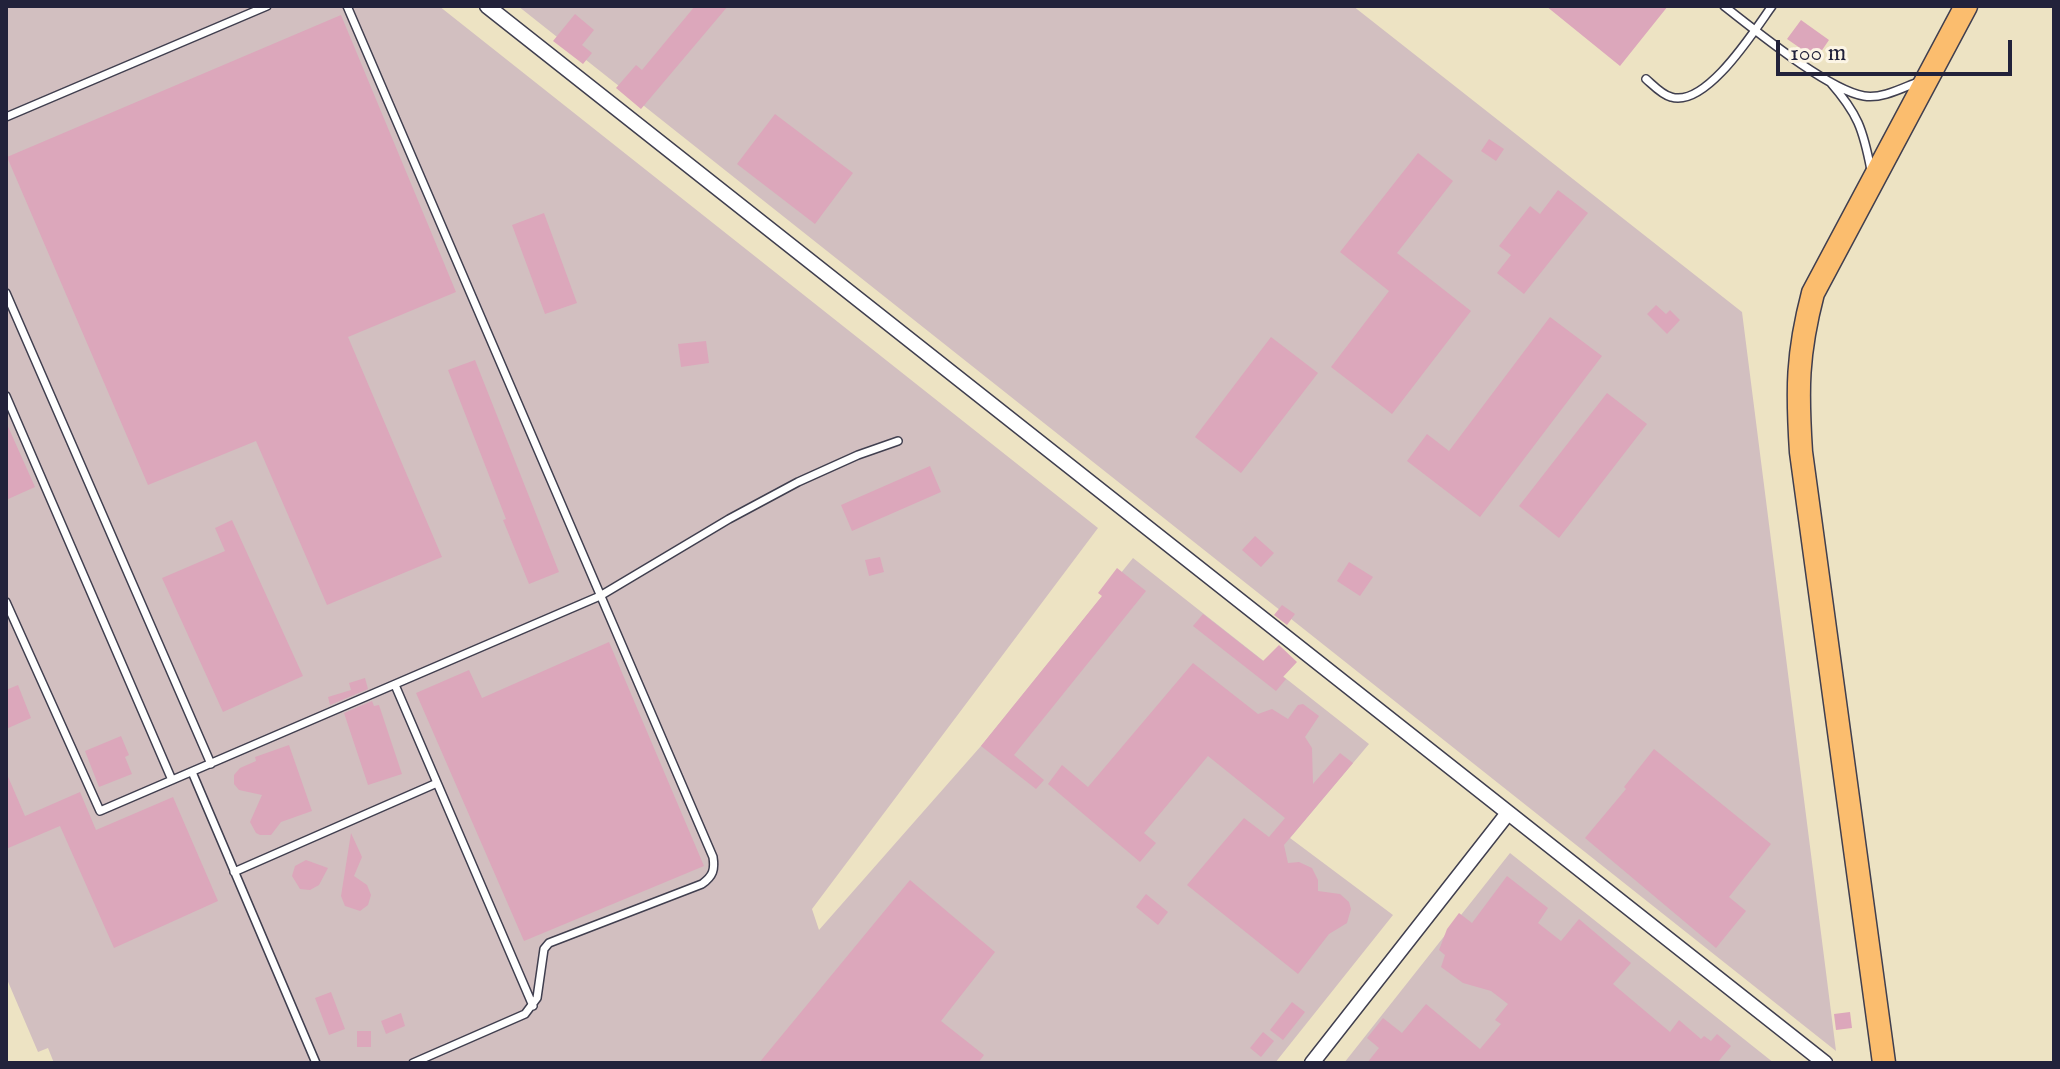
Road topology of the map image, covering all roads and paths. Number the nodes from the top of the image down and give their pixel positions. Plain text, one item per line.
1 (267, 6) edge
2 (347, 6) edge
3 (487, 6) edge
4 (1724, 6) edge
5 (1772, 6) edge
6 (1966, 6) edge
7 (1755, 30) junction
8 (1646, 79) dead end
9 (1927, 79) junction
10 (1828, 81) junction
11 (6, 117) edge
12 (1873, 182) junction
13 (6, 293) edge
14 (6, 396) edge
15 (898, 441) dead end
16 (600, 596) junction
17 (6, 602) edge
18 (395, 685) junction
19 (211, 764) junction
20 (192, 772) junction
21 (172, 780) junction
22 (437, 783) junction
23 (1508, 813) junction
24 (234, 872) junction
25 (533, 1006) junction
26 (316, 1063) edge
27 (413, 1063) edge
28 (1312, 1063) edge
29 (1825, 1063) edge
30 (1884, 1063) edge

1 - 11 lane
2 - 16 lane
3 - 23 street
4 - 7 lane
5 - 7 lane
6 - 9 main road
7 - 8 lane
7 - 10 lane
9 - 10 lane
9 - 12 main road
10 - 12 lane
12 - 30 main road
13 - 19 lane
14 - 21 lane
15 - 16 lane
16 - 18 lane
16 - 25 lane
17 - 21 lane
18 - 19 lane
18 - 22 lane
19 - 20 lane
20 - 21 lane
20 - 24 lane
22 - 24 lane
22 - 25 lane
23 - 28 street
23 - 29 street
24 - 26 lane
25 - 27 lane

